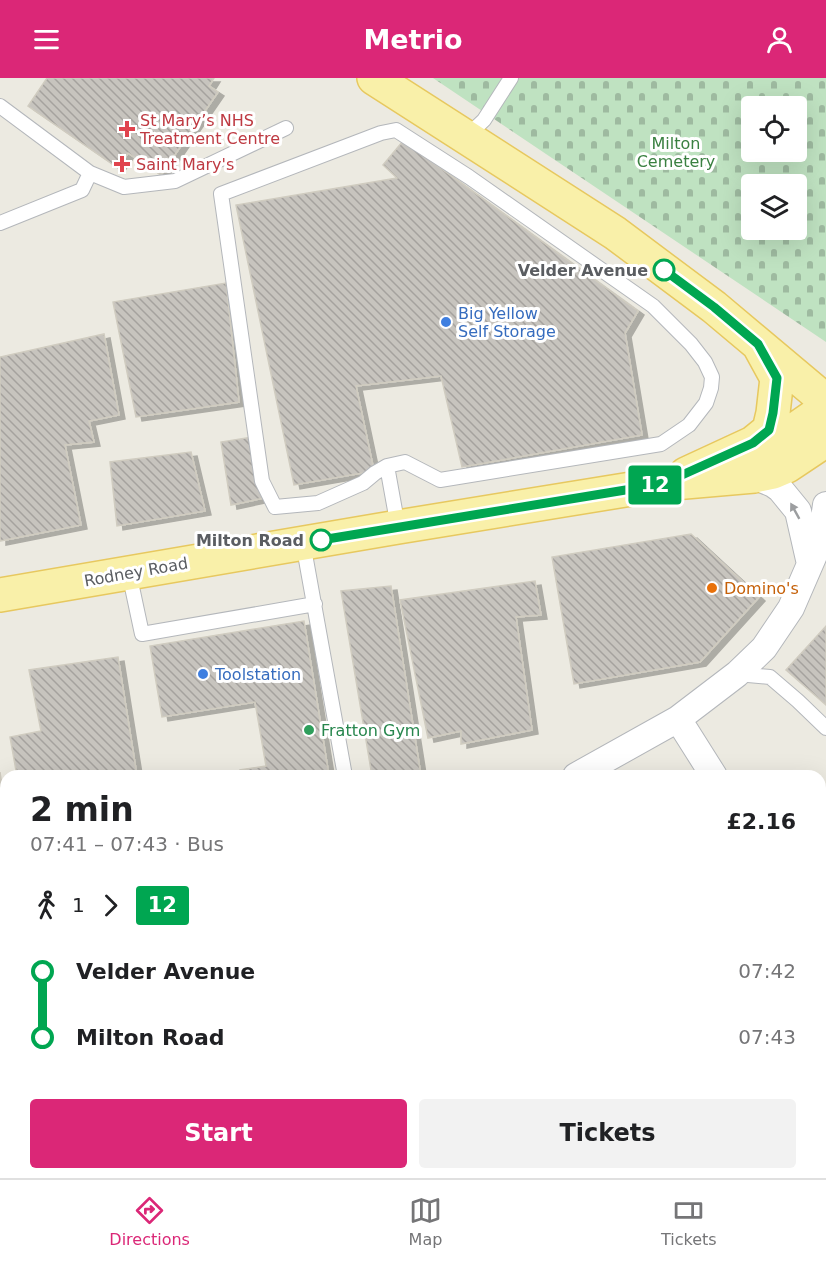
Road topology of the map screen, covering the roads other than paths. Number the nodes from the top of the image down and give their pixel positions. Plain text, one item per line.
1 (374, 78) edge
2 (511, 78) edge
3 (0, 106) edge
4 (286, 128) dead end
5 (466, 137) junction
6 (90, 173) junction
7 (0, 223) edge
8 (758, 344) junction
9 (826, 401) edge
10 (826, 408) edge
11 (826, 440) edge
12 (387, 466) junction
13 (754, 476) junction
14 (662, 484) junction
15 (826, 506) edge
16 (399, 527) junction
17 (303, 543) junction
18 (810, 564) junction
19 (129, 573) junction
20 (0, 595) edge
21 (315, 604) junction
22 (737, 674) junction
23 (678, 719) junction
24 (826, 729) edge
25 (344, 770) edge
26 (587, 770) edge
27 (710, 770) edge

1 - 5 main road
2 - 5 lane
3 - 6 lane
4 - 6 lane
5 - 8 main road
6 - 7 lane
8 - 9 main road
8 - 14 main road, Rodney Road
10 - 14 main road, Rodney Road
11 - 13 main road, Rodney Road
12 - 12 lane
12 - 16 lane
13 - 14 main road, Rodney Road
18 -> 13 street
14 - 16 main road, Rodney Road
15 - 18 street
16 - 17 main road, Rodney Road
17 - 19 main road, Rodney Road
17 - 21 lane
18 - 22 street
19 - 20 main road, Rodney Road
19 - 21 lane
21 - 25 lane
22 - 23 street
22 - 24 lane
23 - 26 street
23 - 27 street

